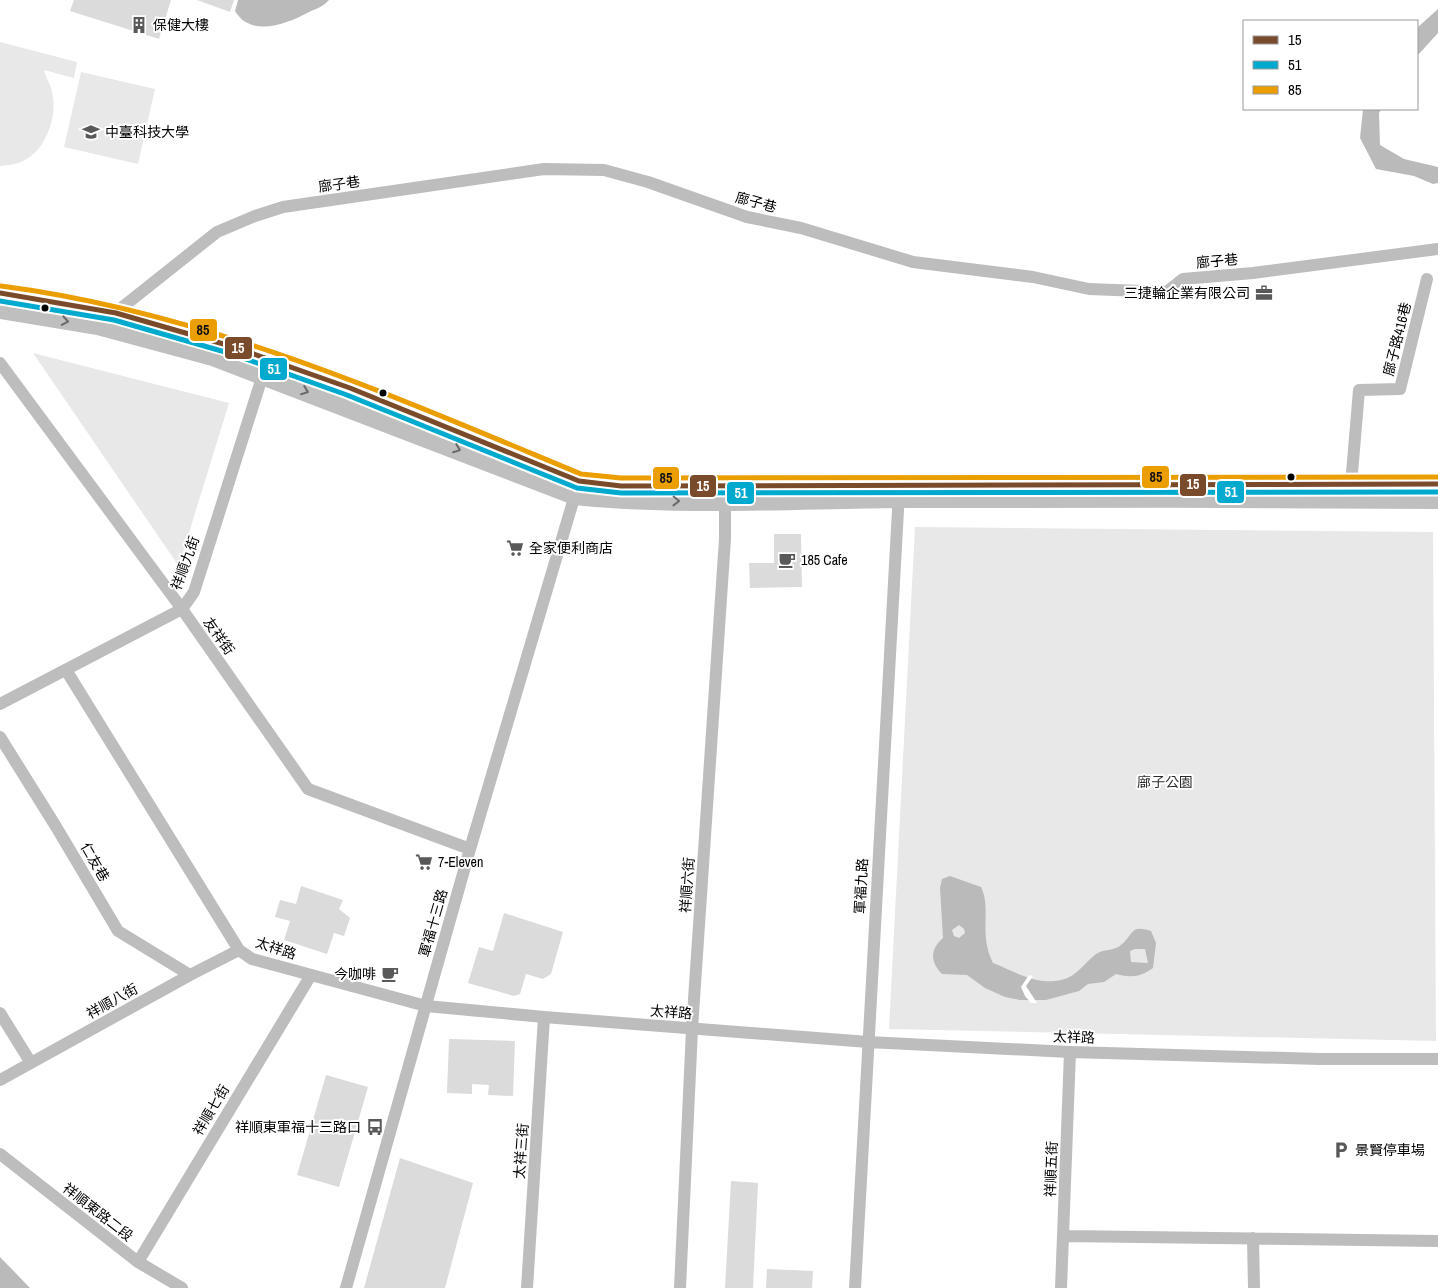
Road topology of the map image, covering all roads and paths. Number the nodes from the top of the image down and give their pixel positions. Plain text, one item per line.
1 (1438, 249) edge
2 (1427, 279) dead end
3 (0, 293) edge
4 (0, 310) edge
5 (115, 313) junction
6 (98, 326) junction
7 (0, 363) edge
8 (266, 367) junction
9 (1438, 484) edge
10 (1351, 485) junction
11 (577, 488) junction
12 (899, 492) junction
13 (725, 493) junction
14 (1438, 500) edge
15 (182, 609) junction
16 (66, 670) junction
17 (0, 704) edge
18 (0, 737) edge
19 (470, 849) junction
20 (238, 950) junction
21 (190, 975) junction
22 (311, 975) junction
23 (426, 1006) junction
24 (0, 1013) edge
25 (544, 1017) junction
26 (692, 1029) junction
27 (868, 1042) junction
28 (1070, 1052) junction
29 (1438, 1059) edge
30 (31, 1064) junction
31 (0, 1080) edge
32 (0, 1154) edge
33 (1064, 1236) junction
34 (1254, 1238) junction
35 (1438, 1241) edge
36 (138, 1262) junction
37 (182, 1288) edge
38 (346, 1288) edge
39 (527, 1288) edge
40 (680, 1288) edge
41 (855, 1288) edge
42 (1061, 1288) edge
43 (1254, 1288) edge

1 - 5 street, 廍子巷
2 - 10 street, 廍子路416巷
3 - 5 main road
4 -> 6 main road
5 - 6 street, 廍子巷
5 - 8 main road
6 - 8 main road
7 - 15 street, 友祥街
8 - 11 main road
8 - 15 street, 祥順九街
9 - 10 main road
10 - 12 main road
11 - 13 main road
11 - 19 street, 軍福十三路
12 - 13 main road
12 - 14 main road
12 - 27 street, 軍福九路
13 - 26 street, 祥順六街
15 - 16 street, 祥順九街
15 - 19 street, 友祥街
16 - 17 street, 祥順九街
16 - 20 street, 太祥路
18 - 21 street, 仁友巷
19 - 23 street, 軍福十三路
20 - 21 street, 祥順八街
20 - 22 street, 太祥路
21 - 30 street, 祥順八街
22 - 23 street, 太祥路
22 - 36 street, 祥順七街
23 - 25 street, 太祥路
23 - 38 street, 軍福十三路
24 - 30 street
25 - 26 street, 太祥路
25 - 39 street, 太祥三街
26 - 27 street, 太祥路
26 - 40 street, 祥順六街
27 - 28 street, 太祥路
27 - 41 street, 軍福九路
28 - 29 street, 太祥路
28 - 33 street, 祥順五街
30 - 31 street, 祥順八街
32 - 36 street, 祥順東路二段
33 - 34 street
33 - 42 street, 祥順五街
34 - 35 street
34 - 43 street
36 - 37 street, 祥順東路二段

